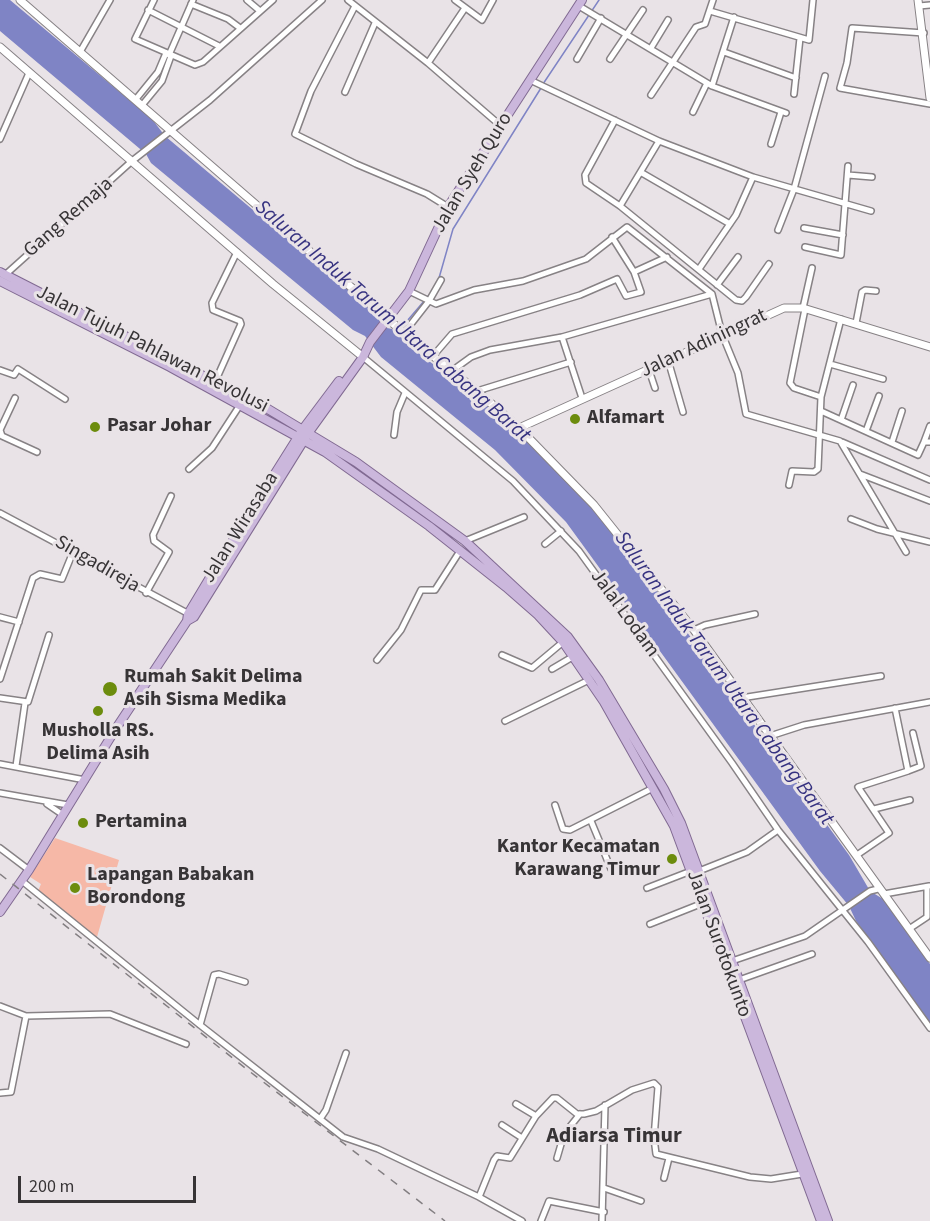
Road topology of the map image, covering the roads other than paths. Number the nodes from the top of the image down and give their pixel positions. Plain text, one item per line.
1 (154, 0) edge
2 (247, 0) edge
3 (273, 0) edge
4 (322, 0) edge
5 (348, 0) edge
6 (455, 0) edge
7 (493, 0) edge
8 (713, 0) edge
9 (813, 0) edge
10 (22, 1) edge
11 (107, 1) edge
12 (192, 2) edge
13 (580, 3) edge
14 (919, 3) edge
15 (930, 5) edge
16 (355, 6) junction
17 (465, 8) junction
18 (148, 10) junction
19 (643, 10) dead end
20 (710, 10) junction
21 (260, 12) junction
22 (734, 17) junction
23 (600, 18) junction
24 (668, 20) dead end
25 (375, 23) junction
26 (181, 25) junction
27 (240, 28) junction
28 (924, 33) junction
29 (626, 36) junction
30 (800, 38) junction
31 (219, 46) junction
32 (0, 47) edge
33 (651, 48) junction
34 (80, 52) junction
35 (723, 52) junction
36 (169, 55) junction
37 (577, 59) dead end
38 (610, 59) dead end
39 (673, 62) junction
40 (428, 63) junction
41 (158, 72) junction
42 (29, 73) junction
43 (164, 75) junction
44 (825, 76) dead end
45 (795, 78) junction
46 (532, 82) junction
47 (709, 85) junction
48 (147, 86) junction
49 (154, 92) junction
50 (345, 92) dead end
51 (794, 94) dead end
52 (651, 95) dead end
53 (930, 98) edge
54 (136, 99) junction
55 (143, 104) junction
56 (930, 104) edge
57 (693, 112) dead end
58 (615, 120) junction
59 (501, 126) junction
60 (168, 131) junction
61 (0, 139) edge
62 (659, 141) junction
63 (771, 144) dead end
64 (132, 161) junction
65 (848, 165) dead end
66 (642, 172) junction
67 (848, 175) junction
68 (753, 177) junction
69 (872, 177) dead end
70 (794, 189) junction
71 (845, 204) junction
72 (620, 206) junction
73 (448, 207) junction
74 (871, 211) dead end
75 (730, 224) junction
76 (804, 228) dead end
77 (778, 230) dead end
78 (843, 235) junction
79 (612, 237) junction
80 (805, 247) dead end
81 (237, 252) junction
82 (666, 257) junction
83 (738, 257) dead end
84 (769, 264) dead end
85 (812, 268) dead end
86 (699, 269) junction
87 (634, 272) junction
88 (2, 276) edge
89 (441, 280) dead end
90 (717, 285) junction
91 (409, 291) junction
92 (876, 291) dead end
93 (712, 294) junction
94 (427, 300) junction
95 (804, 309) junction
96 (841, 319) junction
97 (388, 320) junction
98 (856, 323) junction
99 (402, 331) junction
100 (722, 334) junction
101 (562, 337) junction
102 (930, 347) edge
103 (361, 355) junction
104 (433, 356) junction
105 (668, 360) junction
106 (571, 362) junction
107 (830, 364) junction
108 (0, 370) edge
109 (453, 370) junction
110 (649, 370) junction
111 (883, 379) dead end
112 (215, 382) junction
113 (853, 385) dead end
114 (655, 388) dead end
115 (477, 391) junction
116 (405, 393) junction
117 (879, 396) dead end
118 (821, 397) junction
119 (15, 398) dead end
120 (65, 399) dead end
121 (582, 399) junction
122 (240, 405) junction
123 (821, 411) junction
124 (902, 411) dead end
125 (683, 412) dead end
126 (841, 420) junction
127 (930, 426) edge
128 (0, 428) edge
129 (519, 428) junction
130 (866, 431) junction
131 (820, 433) junction
132 (304, 434) junction
133 (394, 435) dead end
134 (840, 441) junction
135 (892, 442) junction
136 (927, 442) edge
137 (37, 452) dead end
138 (189, 469) dead end
139 (858, 473) junction
140 (930, 480) edge
141 (789, 484) dead end
142 (171, 496) dead end
143 (930, 501) edge
144 (0, 513) edge
145 (524, 517) dead end
146 (851, 519) dead end
147 (561, 531) junction
148 (895, 534) junction
149 (465, 541) junction
150 (930, 542) edge
151 (545, 544) dead end
152 (460, 551) junction
153 (73, 552) junction
154 (906, 552) dead end
155 (146, 593) junction
156 (755, 614) dead end
157 (0, 617) edge
158 (190, 617) junction
159 (19, 622) junction
160 (694, 630) junction
161 (49, 635) dead end
162 (563, 642) junction
163 (502, 655) dead end
164 (574, 656) junction
165 (377, 660) dead end
166 (552, 669) dead end
167 (882, 676) dead end
168 (0, 679) edge
169 (589, 680) junction
170 (0, 698) edge
171 (741, 698) junction
172 (930, 702) edge
173 (25, 703) junction
174 (895, 708) junction
175 (505, 721) dead end
176 (913, 733) dead end
177 (770, 736) junction
178 (641, 757) junction
179 (0, 764) edge
180 (16, 766) junction
181 (908, 771) junction
182 (85, 780) junction
183 (653, 788) junction
184 (0, 793) edge
185 (910, 800) dead end
186 (44, 801) junction
187 (68, 805) junction
188 (555, 805) dead end
189 (873, 809) junction
190 (63, 814) junction
191 (591, 821) junction
192 (778, 830) junction
193 (0, 848) edge
194 (857, 855) junction
195 (611, 869) dead end
196 (29, 870) junction
197 (695, 871) junction
198 (22, 881) junction
199 (700, 884) junction
200 (928, 886) edge
201 (647, 888) dead end
202 (881, 892) junction
203 (703, 903) junction
204 (843, 910) junction
205 (0, 911) edge
206 (650, 924) dead end
207 (909, 929) junction
208 (812, 954) dead end
209 (930, 958) edge
210 (732, 961) junction
211 (740, 980) junction
212 (245, 982) dead end
213 (0, 1006) edge
214 (26, 1016) junction
215 (200, 1025) junction
216 (930, 1028) edge
217 (186, 1044) dead end
218 (346, 1053) dead end
219 (0, 1092) edge
220 (516, 1104) dead end
221 (605, 1105) junction
222 (580, 1114) junction
223 (536, 1116) junction
224 (320, 1119) junction
225 (502, 1125) dead end
226 (522, 1138) junction
227 (557, 1158) dead end
228 (669, 1158) junction
229 (802, 1174) junction
230 (664, 1178) dead end
231 (604, 1188) junction
232 (479, 1197) junction
233 (641, 1201) dead end
234 (604, 1212) junction
235 (522, 1221) edge
236 (541, 1221) edge
237 (602, 1221) edge
238 (820, 1221) edge
239 (828, 1221) edge

1 - 18 street
2 - 21 street
3 - 21 street
4 - 60 street, Gang Remaja
5 - 16 street
6 - 17 street
7 - 17 street
8 - 20 street
9 - 30 street
10 - 34 street
11 - 34 street
12 - 26 street
12 - 27 street
13 - 23 street
13 - 46 main road, Jalan Syeh Quro
14 - 15 street
14 - 28 street
16 - 25 street
16 - 73 street
17 - 40 street
18 - 26 street
18 - 36 street
19 - 29 street
20 - 22 street
20 - 39 street
21 - 27 street
22 - 30 street
22 - 35 street
23 - 29 street
23 - 37 street
24 - 33 street
25 - 40 street
25 - 50 street
26 - 31 street
26 - 36 street
27 - 31 street
28 - 53 street
28 - 56 street
29 - 33 street
29 - 38 street
30 - 45 street
31 - 36 street
32 - 42 street
33 - 39 street
34 - 54 street
35 - 45 street
35 - 47 street
36 - 41 street
36 - 43 street
39 - 47 street
39 - 52 street
40 - 59 street
41 - 43 street
41 - 48 street
42 - 61 street
42 - 64 street
43 - 49 street
44 - 70 street
45 - 51 street
46 - 58 street
46 - 59 main road, Jalan Syeh Quro
47 - 57 street
47 - 63 street
48 - 49 street
48 - 54 street
49 - 55 street
54 - 55 street
55 - 60 street
58 - 62 street
58 - 72 street
59 - 73 main road, Jalan Syeh Quro
60 - 64 street, Gang Remaja
60 - 97 street
62 - 66 street
62 - 68 street
64 - 81 street
64 - 88 street, Gang Remaja
65 - 67 street
66 - 72 street
66 - 75 street
67 - 69 street
67 - 71 street
68 - 70 street
68 - 75 street
70 - 71 street
70 - 77 street
71 - 74 street
71 - 78 street
72 - 86 street
73 - 91 main road, Jalan Syeh Quro
75 - 86 street
76 - 78 street
78 - 80 street
79 - 82 street
79 - 87 street
79 - 94 street
81 - 103 street
81 - 112 street
82 - 87 street
82 - 93 street
83 - 90 street
84 - 90 street
85 - 95 street
86 - 90 street
87 - 104 street
88 - 112 main road, Jalan Tujuh Pahlawan Revolusi
88 - 122 main road, Jalan Tujuh Pahlawan Revolusi
89 - 94 street
91 - 94 street
91 - 97 main road, Jalan Syeh Quro
92 - 98 street
93 - 100 street
93 - 101 street
94 - 99 street
95 - 96 street, Jalan Adiningrat
95 - 100 street, Jalan Adiningrat
95 - 118 street
96 - 98 street, Jalan Adiningrat
96 - 107 street
97 - 99 street
97 - 103 main road, Jalan Syeh Quro
98 - 102 street, Jalan Adiningrat
99 - 104 street
100 - 105 street, Jalan Adiningrat
100 - 131 street
101 - 106 street
101 - 109 street
103 - 116 street, Jalal Lodam
103 - 132 main road, Jalan Syeh Quro
104 - 109 street
105 - 110 street, Jalan Adiningrat
105 - 125 street
106 - 115 street
106 - 121 street
107 - 111 street
107 - 118 street
108 - 120 street
109 - 115 street
110 - 114 street
110 - 121 street, Jalan Adiningrat
112 - 132 main road, Jalan Tujuh Pahlawan Revolusi
113 - 126 street
115 - 129 street
116 - 133 street
116 - 147 street, Jalal Lodam
117 - 130 street
118 - 123 street
119 - 128 street
121 - 129 street, Jalan Adiningrat
122 - 132 main road, Jalan Tujuh Pahlawan Revolusi
122 - 138 street
123 - 126 street
123 - 131 street
124 - 135 street
126 - 130 street
127 - 136 street
128 - 137 street
129 - 160 street
130 - 135 street
131 - 134 street
131 - 141 street
132 - 149 main road, Jalan Surotokunto
132 - 152 main road, Jalan Surotokunto
132 - 158 main road, Jalan Wirasaba
134 - 139 street
134 - 140 street
135 - 136 street
139 - 143 street
139 - 148 street
142 - 155 street
144 - 153 street, Singadireja
145 - 149 street
146 - 148 street
147 - 151 street
147 - 192 street, Jalal Lodam
148 - 150 street
148 - 154 street
149 - 178 main road, Jalan Surotokunto
152 - 162 main road, Jalan Surotokunto
152 - 165 street
153 - 155 street, Singadireja
153 - 159 street
155 - 158 street, Singadireja
156 - 160 street
157 - 159 street
158 - 182 main road, Jalan Wirasaba
159 - 168 street
160 - 171 street
161 - 173 street
162 - 163 street
162 - 164 main road, Jalan Surotokunto
164 - 166 street
164 - 169 main road, Jalan Surotokunto
167 - 171 street
169 - 175 street
169 - 178 main road, Jalan Surotokunto
170 - 173 street
171 - 177 street
172 - 174 street
173 - 180 street
174 - 177 street
174 - 181 street
176 - 181 street
177 - 194 street
178 - 183 main road, Jalan Surotokunto
178 - 197 main road, Jalan Surotokunto
179 - 180 street
180 - 182 street
181 - 189 street
182 - 187 main road, Jalan Wirasaba
183 - 191 street
183 - 197 main road, Jalan Surotokunto
184 - 186 street
185 - 189 street
186 - 187 street
186 - 190 street
187 - 190 main road, Jalan Wirasaba
188 - 191 street
189 - 194 street
190 - 196 main road, Jalan Wirasaba
191 - 195 street
192 - 197 street
192 - 204 street, Jalal Lodam
193 - 196 street
194 - 202 street
196 - 198 main road, Jalan Wirasaba
197 - 199 main road, Jalan Surotokunto
197 - 201 street
198 - 205 main road, Jalan Wirasaba
198 - 215 street
199 - 203 main road, Jalan Surotokunto
199 - 210 main road, Jalan Surotokunto
200 - 202 street
200 - 207 street
202 - 204 street
202 - 207 street
203 - 206 street
203 - 229 main road, Jalan Surotokunto
204 - 210 street
204 - 216 street, Jalal Lodam
207 - 209 street
208 - 211 street
210 - 211 main road, Jalan Surotokunto
211 - 239 main road, Jalan Surotokunto
212 - 215 street
213 - 214 street
214 - 217 street
214 - 219 street
215 - 224 street
218 - 224 street
220 - 223 street
221 - 222 street
221 - 228 street
221 - 231 street
222 - 223 street
222 - 227 street
223 - 226 street
224 - 232 street
225 - 226 street
226 - 232 street
228 - 229 street
228 - 230 street
229 - 238 main road, Jalan Surotokunto
231 - 233 street
231 - 234 street
232 - 235 street
234 - 236 street
234 - 237 street

